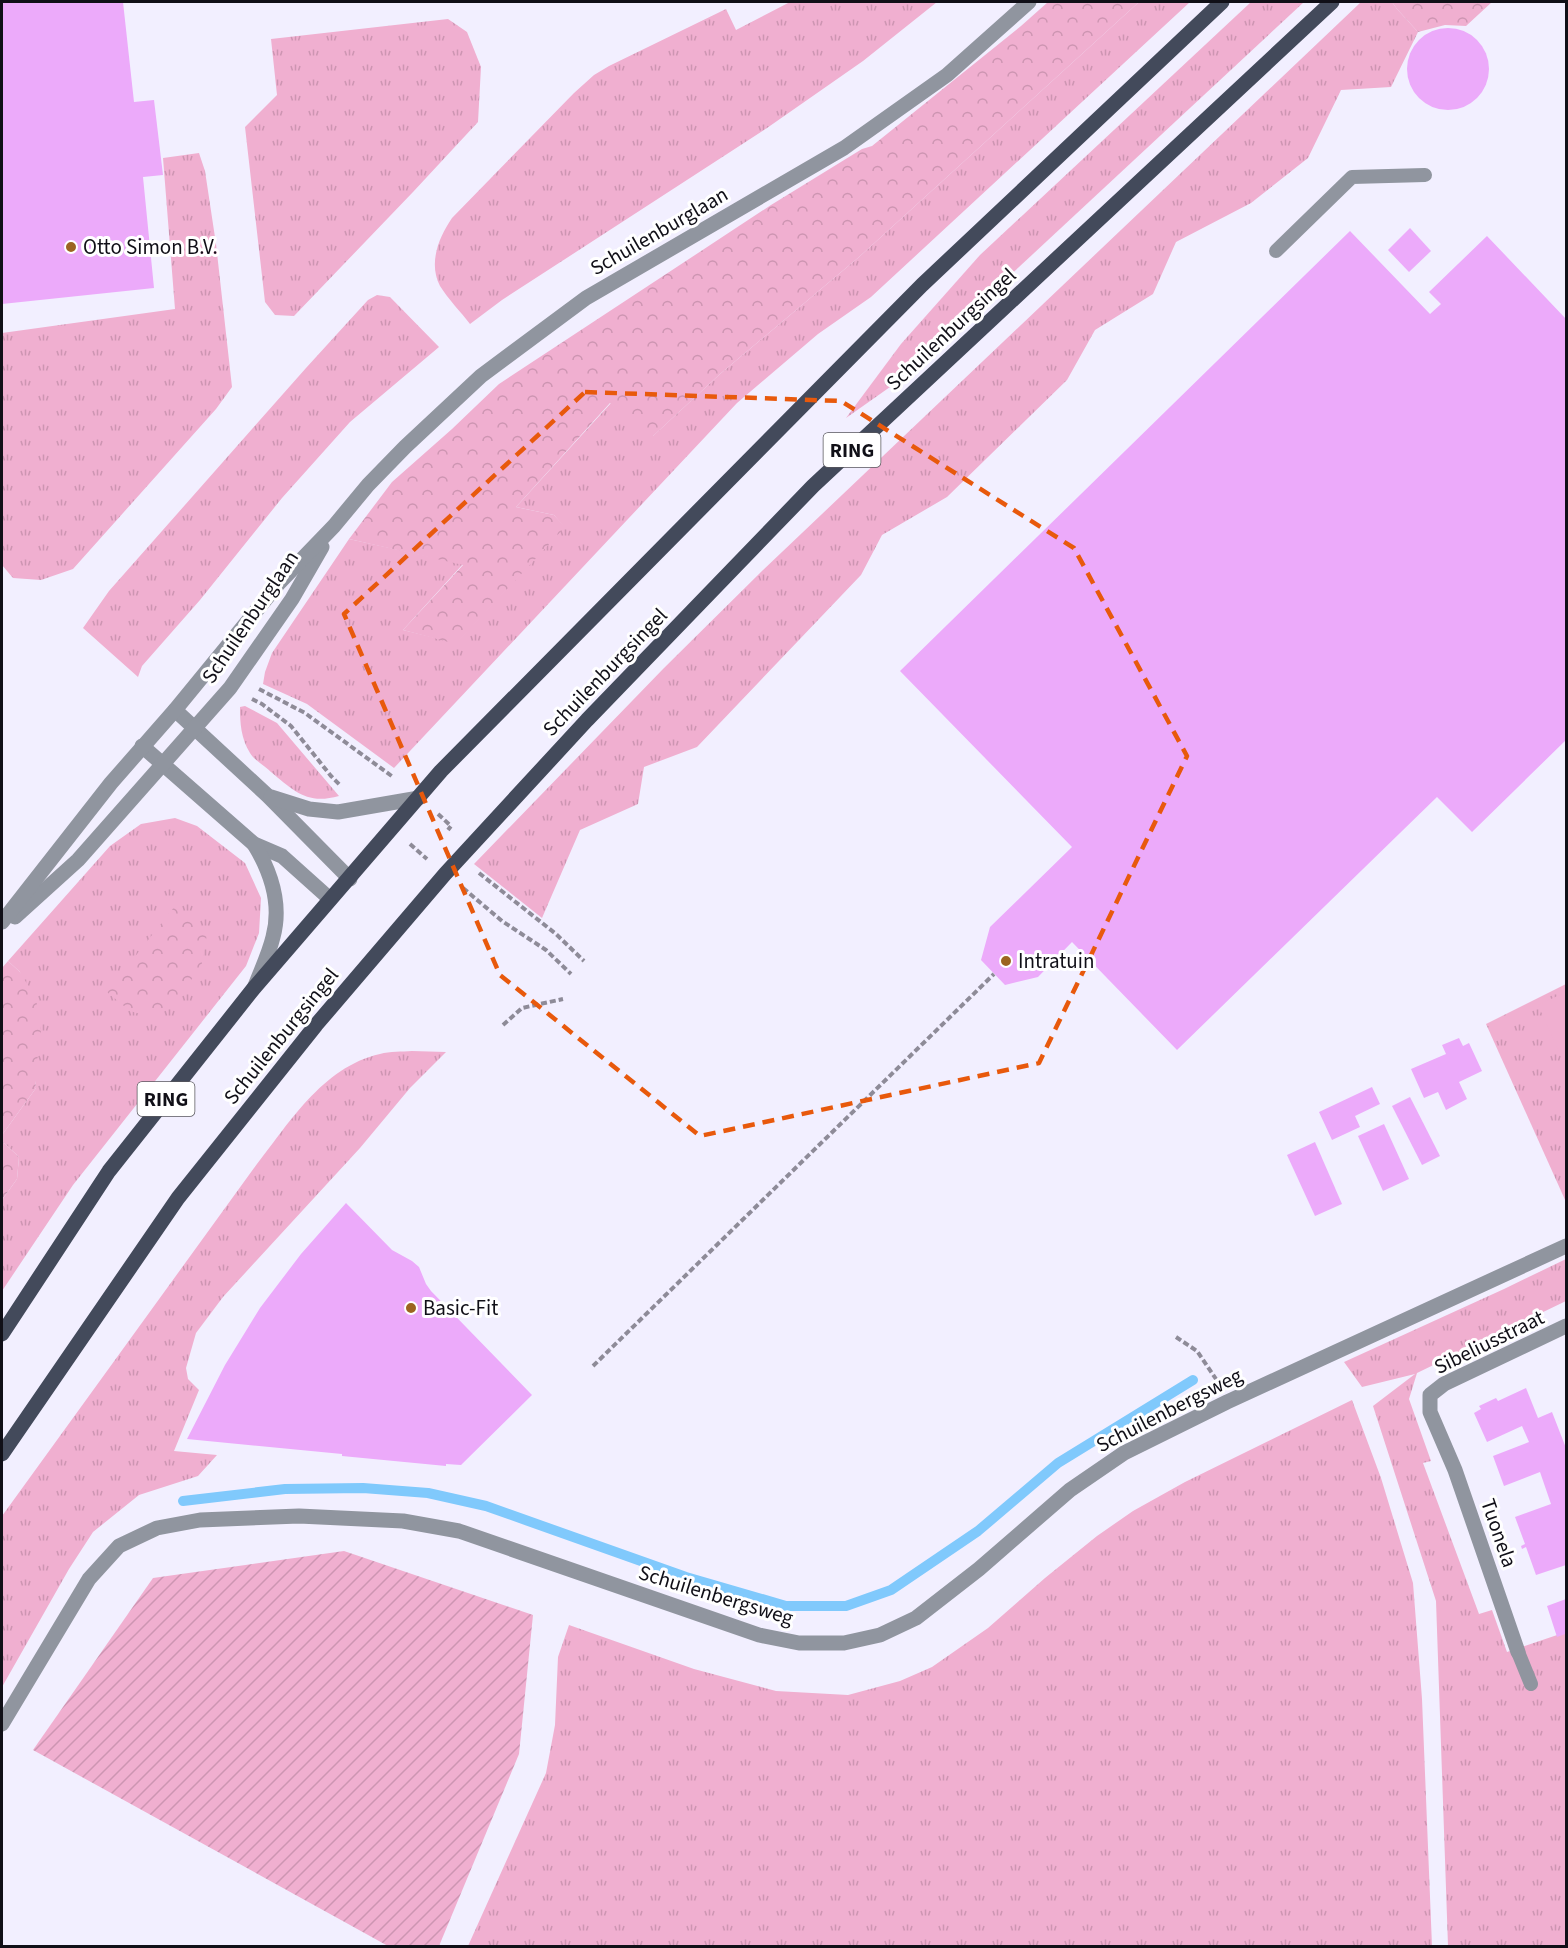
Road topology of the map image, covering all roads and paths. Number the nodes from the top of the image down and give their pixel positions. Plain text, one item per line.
1 (1029, 2) edge
2 (1222, 2) edge
3 (1332, 2) edge
4 (1425, 175) dead end
5 (1276, 251) dead end
6 (334, 526) junction
7 (175, 710) junction
8 (194, 727) junction
9 (142, 746) junction
10 (161, 764) junction
11 (268, 796) junction
12 (419, 798) junction
13 (254, 844) junction
14 (350, 879) junction
15 (330, 899) junction
16 (2, 922) edge
17 (2, 929) edge
18 (994, 974) dead end
19 (254, 988) junction
20 (563, 999) dead end
21 (502, 1026) dead end
22 (1566, 1246) edge
23 (1566, 1326) edge
24 (2, 1334) edge
25 (1176, 1337) dead end
26 (593, 1366) dead end
27 (1430, 1395) joint
28 (1227, 1402) junction
29 (2, 1454) edge
30 (1518, 1652) joint
31 (1531, 1684) dead end
32 (2, 1724) edge

1 - 6 street, Schuilenburglaan
2 - 12 main road, RING
3 - 29 main road, Schuilenburgsingel / RING
4 - 5 lane
6 - 7 street, Schuilenburglaan
6 - 8 street, Schuilenburglaan
7 - 8 street
7 - 9 street, Schuilenburglaan
8 - 10 street, Schuilenburglaan
8 - 11 street
9 - 10 street
9 - 16 street, Schuilenburglaan
10 - 13 street
10 - 17 street, Schuilenburglaan
11 - 12 street
11 - 14 street
12 - 14 main road, RING
13 - 15 street
13 - 19 street
14 - 15 main road, RING
15 - 19 main road, RING
18 - 26 path
19 - 24 main road, RING
20 - 21 path
22 - 28 street, Schuilenbergsweg
23 - 27 street, Sibeliusstraat
25 - 28 path
27 - 30 street, Tuonela
28 - 32 street, Schuilenbergsweg
30 - 31 lane, Tuonela

